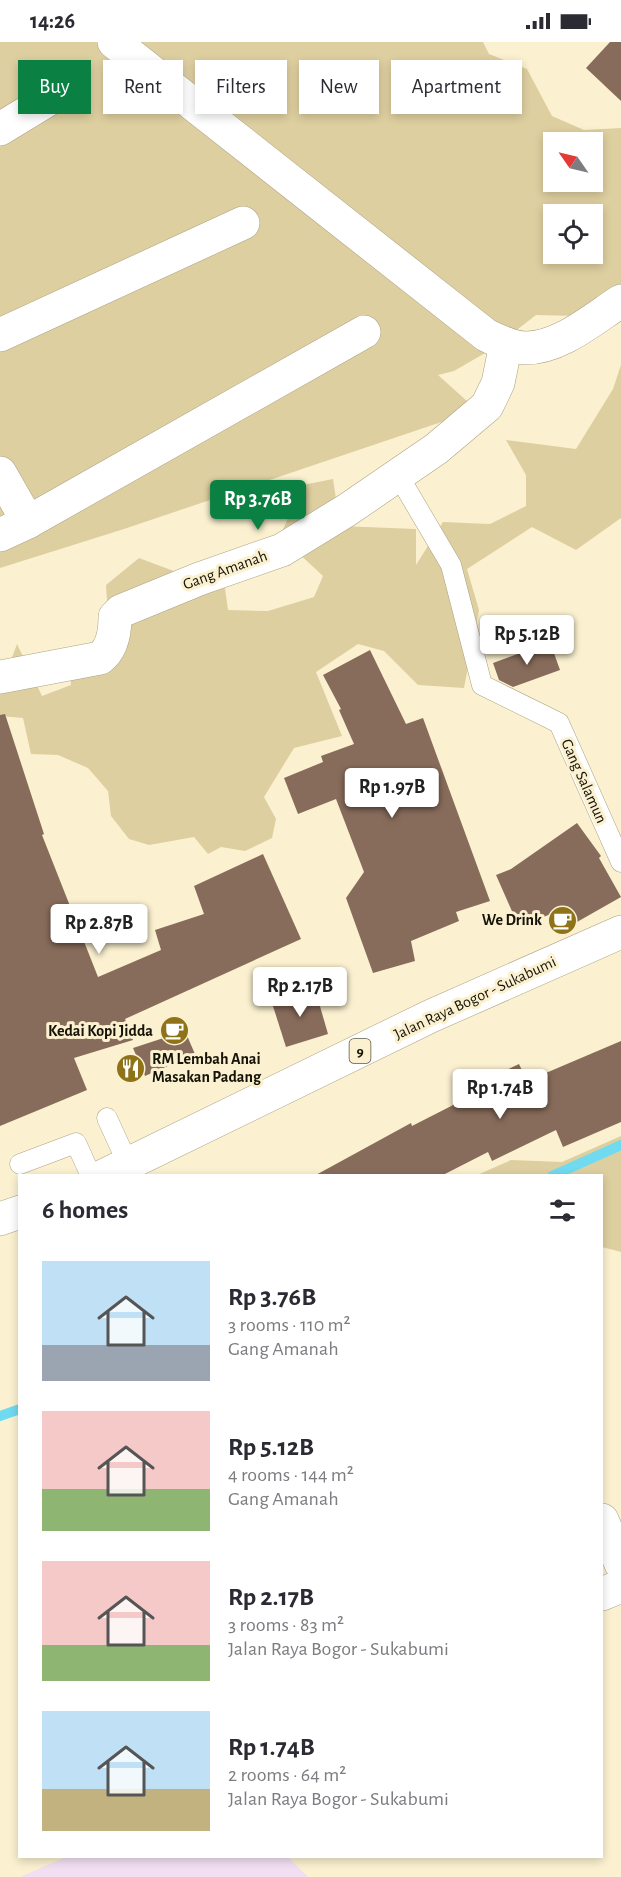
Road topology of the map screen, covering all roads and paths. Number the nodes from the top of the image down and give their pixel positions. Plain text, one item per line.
1 (114, 42) edge
2 (25, 114) edge
3 (0, 129) edge
4 (243, 223) dead end
5 (621, 301) edge
6 (364, 332) dead end
7 (0, 335) edge
8 (506, 344) junction
9 (0, 473) edge
10 (398, 475) junction
11 (14, 528) edge
12 (0, 677) edge
13 (621, 862) edge
14 (621, 932) edge
15 (107, 1118) dead end
16 (20, 1164) dead end
17 (115, 1170) edge
18 (90, 1174) edge
19 (603, 1522) edge
20 (621, 1563) edge
21 (621, 1586) edge
22 (603, 1594) edge

1 - 8 main road
2 - 3 main road
4 - 7 main road
5 - 8 main road
6 - 11 main road
8 - 10 main road, Gang Amanah
9 - 11 main road
10 - 12 main road, Gang Amanah
10 - 13 lane, Gang Salamun
14 - 17 main road, Jalan Raya Bogor - Sukabumi / 9
15 - 17 lane
16 - 18 lane
19 - 20 main road
21 - 22 main road

